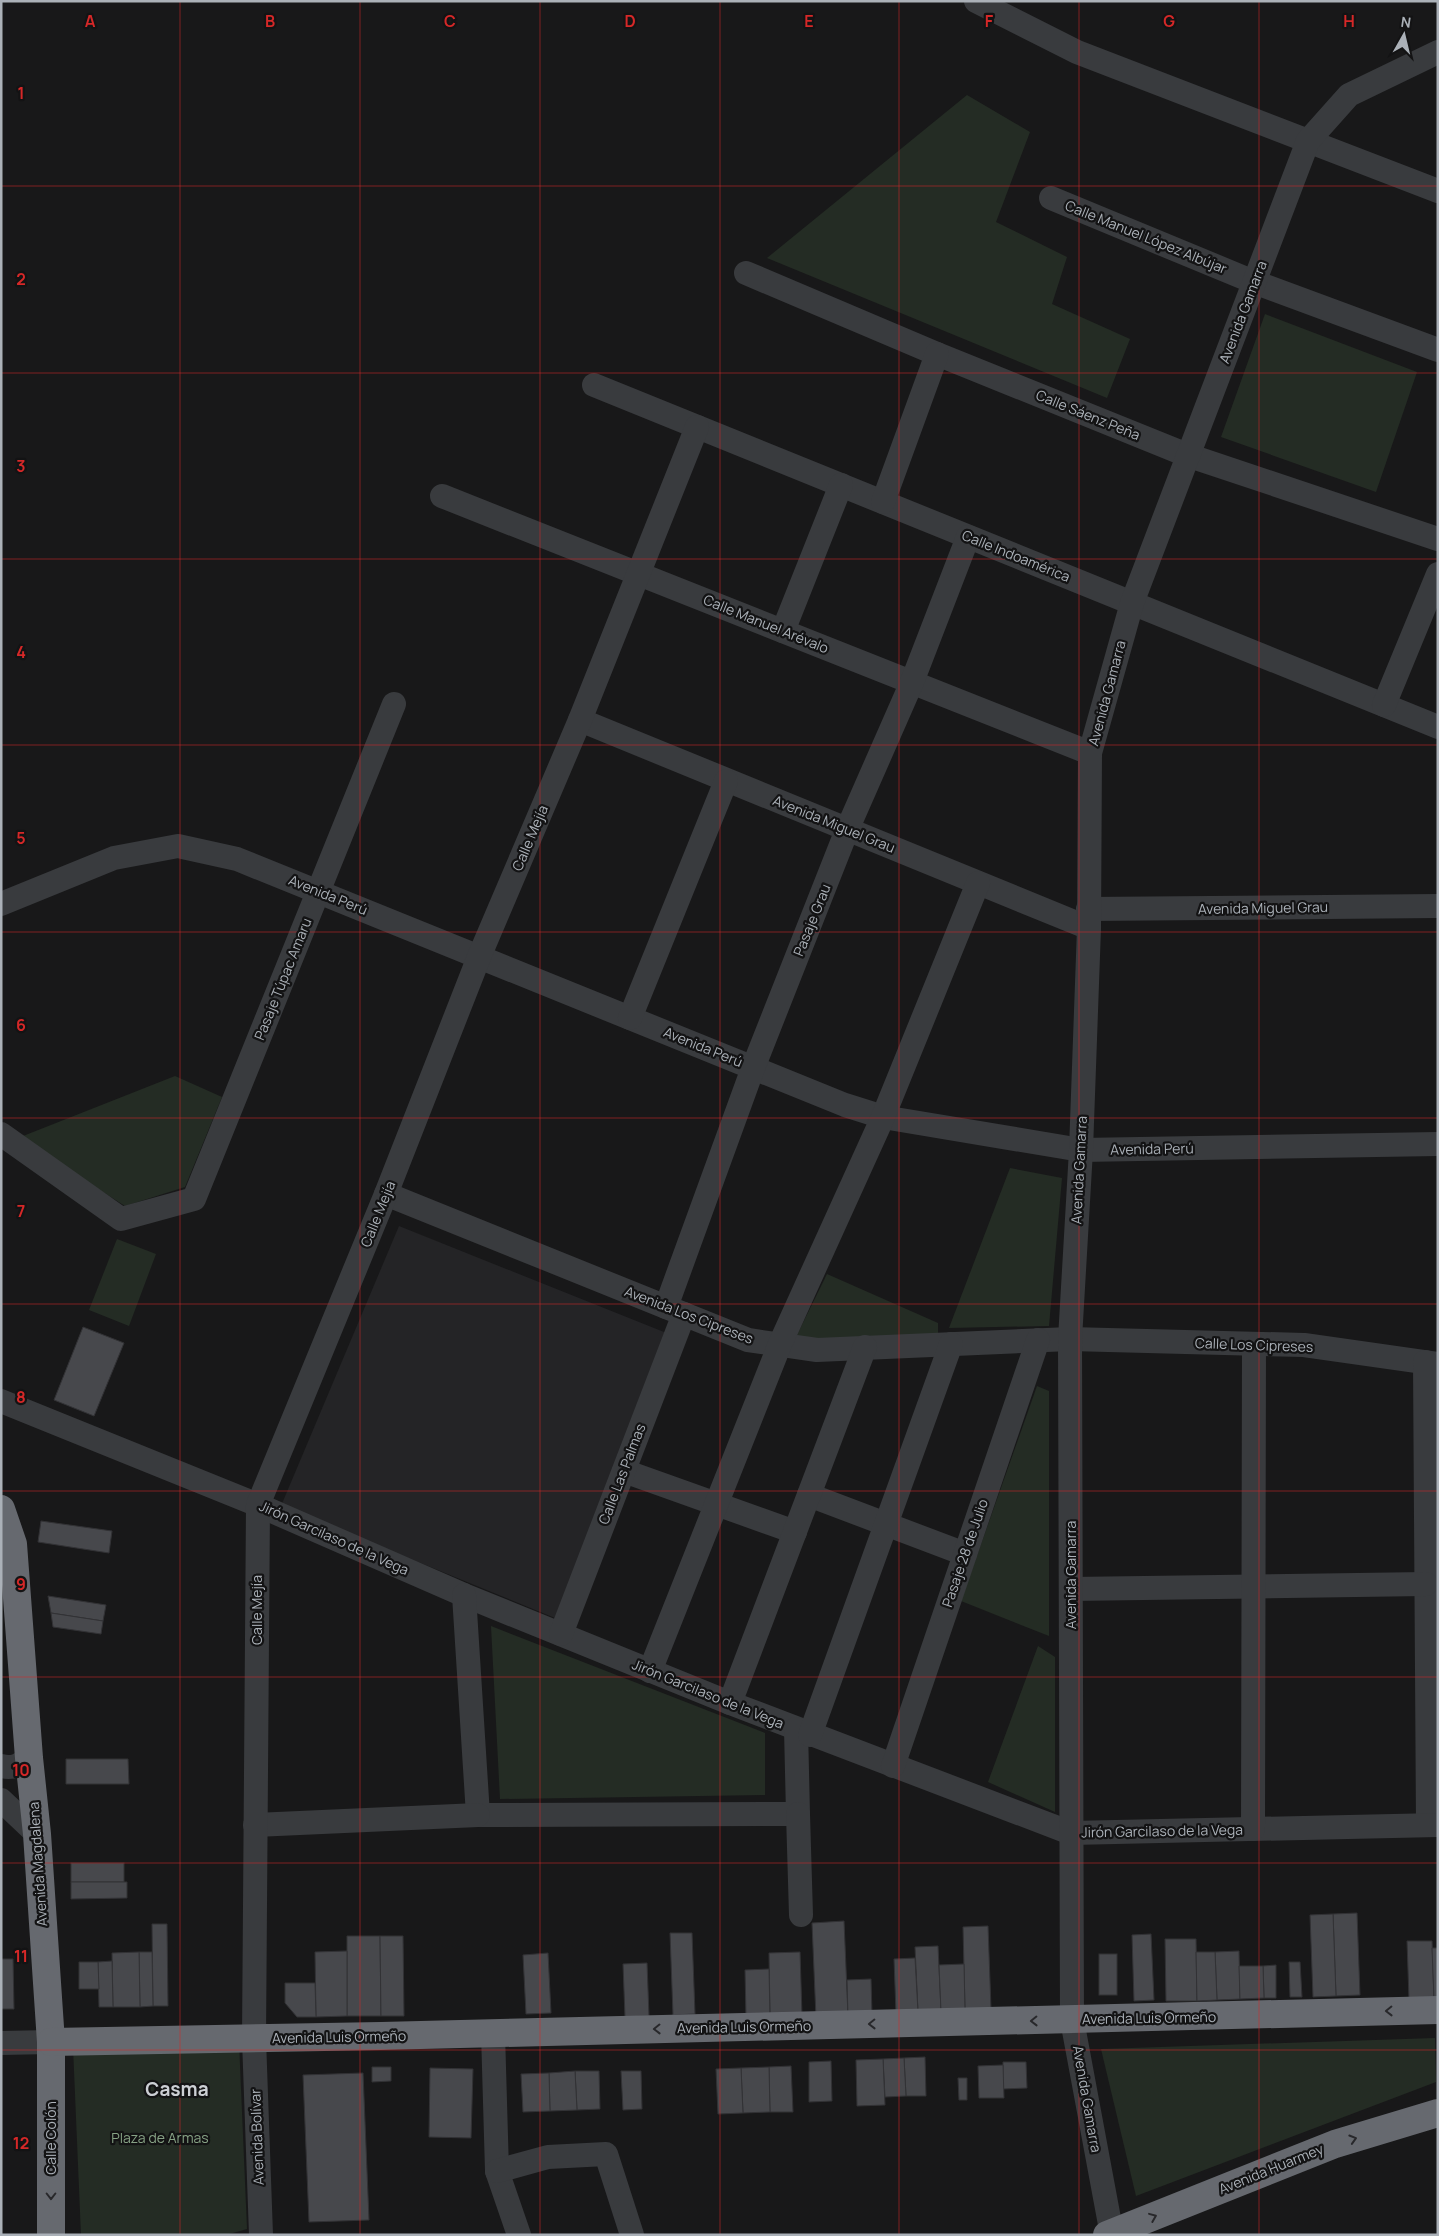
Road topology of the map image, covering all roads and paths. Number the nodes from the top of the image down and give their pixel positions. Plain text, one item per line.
1 (976, 1) edge
2 (1438, 52) edge
3 (1308, 141) junction
4 (1438, 191) edge
5 (1051, 198) dead end
6 (746, 273) dead end
7 (1254, 282) junction
8 (1438, 350) edge
9 (937, 354) junction
10 (594, 385) dead end
11 (697, 427) junction
12 (1187, 455) junction
13 (841, 485) junction
14 (442, 496) dead end
15 (883, 502) junction
16 (968, 537) junction
17 (1438, 539) edge
18 (637, 573) junction
19 (1438, 574) edge
20 (1132, 603) junction
21 (783, 631) junction
22 (912, 682) junction
23 (394, 704) dead end
24 (1384, 705) junction
25 (580, 720) junction
26 (1438, 726) edge
27 (1090, 753) junction
28 (726, 780) junction
29 (847, 830) junction
30 (978, 883) junction
31 (318, 892) junction
32 (1, 904) edge
33 (1438, 906) edge
34 (1088, 919) junction
35 (479, 957) junction
36 (630, 1018) junction
37 (754, 1068) junction
38 (883, 1117) junction
39 (1, 1134) edge
40 (1438, 1144) edge
41 (1081, 1150) junction
42 (386, 1194) junction
43 (675, 1311) junction
44 (1070, 1339) junction
45 (1038, 1340) junction
46 (780, 1344) junction
47 (951, 1344) junction
48 (1254, 1344) junction
49 (865, 1347) junction
50 (1431, 1363) edge
51 (4, 1404) edge
52 (624, 1471) junction
53 (809, 1495) junction
54 (258, 1505) junction
55 (716, 1505) junction
56 (1, 1508) edge
57 (886, 1525) junction
58 (795, 1532) junction
59 (965, 1554) junction
60 (1426, 1584) junction
61 (1254, 1586) junction
62 (1071, 1589) junction
63 (464, 1595) junction
64 (561, 1634) junction
65 (650, 1671) junction
66 (730, 1704) junction
67 (803, 1732) junction
68 (29, 1758) junction
69 (1, 1766) edge
70 (893, 1766) junction
71 (1, 1800) edge
72 (798, 1814) junction
73 (478, 1815) junction
74 (256, 1825) junction
75 (1433, 1825) edge
76 (1253, 1830) junction
77 (1071, 1833) junction
78 (37, 1834) junction
79 (801, 1915) dead end
80 (1438, 2010) edge
81 (1072, 2020) junction
82 (493, 2033) junction
83 (254, 2039) junction
84 (1, 2042) edge
85 (51, 2042) junction
86 (1438, 2113) edge
87 (497, 2171) junction
88 (1110, 2234) edge
89 (51, 2235) edge
90 (261, 2235) edge
91 (518, 2235) edge
92 (632, 2235) edge

1 - 3 street
2 - 3 street, Avenida Gamarra
3 - 4 street
3 - 7 street, Avenida Gamarra
5 - 7 street, Calle Manuel López Albújar
6 - 9 street, Calle Sáenz Peña
7 - 8 street, Calle Manuel López Albújar
7 - 12 street, Avenida Gamarra
9 - 12 street, Calle Sáenz Peña
9 - 15 street
10 - 11 street, Calle Indoamérica
11 - 13 street, Calle Indoamérica
11 - 18 street, Calle Mejía
12 - 17 street, Calle Sáenz Peña
12 - 20 street, Avenida Gamarra
13 - 15 street, Calle Indoamérica
13 - 21 street
14 - 18 street, Calle Manuel Arévalo
15 - 16 street, Calle Indoamérica
16 - 20 street, Calle Indoamérica
16 - 22 street, Pasaje Grau
18 - 21 street, Calle Manuel Arévalo
18 - 25 street, Calle Mejía
19 - 24 street
20 - 24 street, Calle Indoamérica
20 - 27 street, Avenida Gamarra
21 - 22 street, Calle Manuel Arévalo
22 - 27 street, Calle Manuel Arévalo
22 - 29 street, Pasaje Grau
23 - 31 street, Pasaje Túpac Amaru
24 - 26 street, Calle Indoamérica
25 - 28 street, Avenida Miguel Grau
25 - 35 street, Calle Mejía
27 - 34 street, Avenida Gamarra
28 - 29 street, Avenida Miguel Grau
28 - 36 street
29 - 30 street, Avenida Miguel Grau
29 - 37 street, Pasaje Grau
30 - 34 street, Avenida Miguel Grau
30 - 38 street
31 - 32 street, Avenida Perú
31 - 35 street, Avenida Perú
31 - 39 street, Pasaje Túpac Amaru
33 - 34 street, Avenida Miguel Grau
34 - 41 street, Avenida Gamarra
35 - 36 street, Avenida Perú
35 - 42 street, Calle Mejía
36 - 37 street, Avenida Perú
37 - 38 street, Avenida Perú
37 - 43 street, Pasaje Grau
38 - 41 street, Avenida Perú
38 - 46 street
40 - 41 street, Avenida Perú
41 - 44 street, Avenida Gamarra
42 - 43 street, Avenida Los Cipreses
42 - 54 street, Calle Mejía
43 - 46 street, Avenida Los Cipreses
43 - 52 street, Calle Las Palmas
44 - 45 street, Avenida Los Cipreses
44 - 48 street, Calle Los Cipreses
44 - 62 street, Avenida Gamarra
45 - 47 street, Avenida Los Cipreses
45 - 59 street, Pasaje 28 de Julio
46 - 49 street, Avenida Los Cipreses
46 - 55 street
47 - 49 street, Avenida Los Cipreses
47 - 57 street
48 - 50 street, Calle Los Cipreses
48 - 61 street
49 - 53 street
50 - 60 street
51 - 54 street, Jirón Garcilaso de la Vega
52 - 55 street
52 - 64 street, Calle Las Palmas
53 - 57 street
53 - 58 street
54 - 63 street, Jirón Garcilaso de la Vega
54 - 74 street, Calle Mejía
55 - 58 street
55 - 65 street
56 - 68 highway, Avenida Magdalena
57 - 59 street
57 - 67 street
58 - 66 street
59 - 70 street, Pasaje 28 de Julio
60 - 61 street
60 - 75 street
61 - 62 street
61 - 76 street
62 - 77 street, Avenida Gamarra
63 - 64 street, Jirón Garcilaso de la Vega
63 - 73 street
64 - 65 street, Jirón Garcilaso de la Vega
65 - 66 street, Jirón Garcilaso de la Vega
66 - 67 street, Jirón Garcilaso de la Vega
67 - 70 street, Jirón Garcilaso de la Vega
67 - 72 street
68 - 69 street
68 - 78 highway, Avenida Magdalena
70 - 77 street, Jirón Garcilaso de la Vega
71 - 78 street
72 - 73 street
72 - 79 street
73 - 74 street
74 - 83 street, Calle Mejía
75 - 76 street, Jirón Garcilaso de la Vega
76 - 77 street, Jirón Garcilaso de la Vega
77 - 81 street, Avenida Gamarra
78 - 85 highway, Avenida Magdalena
80 -> 81 highway, Avenida Luis Ormeño
81 -> 82 highway, Avenida Luis Ormeño
81 - 88 street, Avenida Gamarra
82 - 83 highway, Avenida Luis Ormeño
82 - 87 street
83 - 85 highway, Avenida Luis Ormeño
83 - 90 street, Avenida Bolívar
84 - 85 street
85 -> 89 highway, Calle Colón
88 -> 86 highway, Avenida Huarmey
87 - 91 street
87 - 92 street

